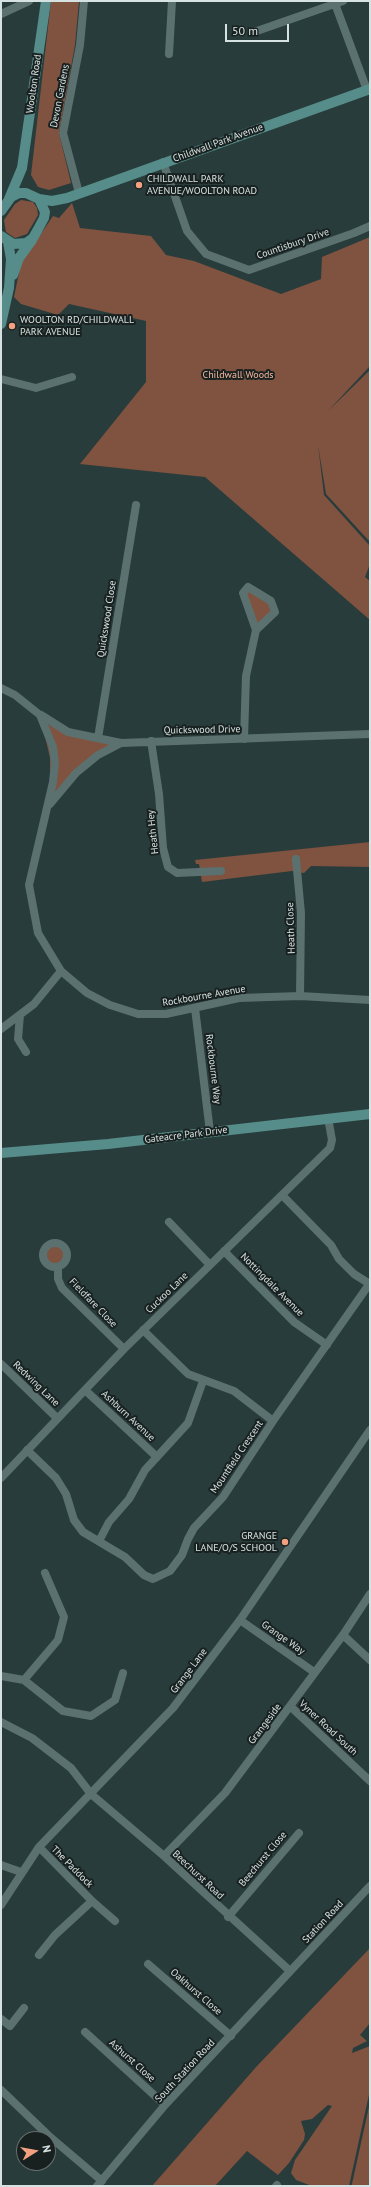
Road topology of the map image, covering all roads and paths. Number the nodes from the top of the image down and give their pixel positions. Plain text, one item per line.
1 (29, 1) edge
2 (46, 1) edge
3 (84, 1) edge
4 (172, 1) edge
5 (337, 2) edge
6 (1, 14) edge
7 (254, 32) dead end
8 (169, 54) dead end
9 (368, 90) edge
10 (164, 162) junction
11 (22, 168) junction
12 (79, 193) junction
13 (35, 196) junction
14 (67, 198) junction
15 (9, 199) junction
16 (1, 211) edge
17 (43, 222) junction
18 (370, 226) edge
19 (32, 238) junction
20 (4, 239) edge
21 (9, 288) junction
22 (1, 324) edge
23 (72, 377) dead end
24 (1, 379) edge
25 (136, 505) dead end
26 (256, 630) junction
27 (1, 688) edge
28 (40, 715) junction
29 (370, 734) edge
30 (98, 738) junction
31 (244, 739) junction
32 (151, 741) junction
33 (122, 743) junction
34 (48, 806) junction
35 (296, 859) dead end
36 (220, 871) dead end
37 (61, 971) junction
38 (300, 996) junction
39 (370, 1000) edge
40 (195, 1008) junction
41 (20, 1014) junction
42 (1, 1029) edge
43 (26, 1052) dead end
44 (370, 1114) edge
45 (328, 1118) junction
46 (210, 1132) junction
47 (1, 1153) edge
48 (282, 1195) junction
49 (169, 1222) dead end
50 (224, 1251) junction
51 (210, 1265) junction
52 (58, 1267) dead end
53 (370, 1284) edge
54 (143, 1330) junction
55 (327, 1345) junction
56 (124, 1349) junction
57 (1, 1364) edge
58 (203, 1381) junction
59 (85, 1390) junction
60 (57, 1418) junction
61 (272, 1421) junction
62 (370, 1430) edge
63 (27, 1450) junction
64 (157, 1457) junction
65 (1, 1478) edge
66 (99, 1541) junction
67 (45, 1572) dead end
68 (370, 1594) edge
69 (240, 1620) junction
70 (343, 1635) junction
71 (370, 1660) edge
72 (314, 1672) junction
73 (123, 1673) dead end
74 (1, 1676) edge
75 (24, 1680) junction
76 (290, 1706) junction
77 (1, 1722) edge
78 (370, 1781) edge
79 (91, 1794) junction
80 (298, 1833) dead end
81 (39, 1847) junction
82 (164, 1856) junction
83 (1, 1865) edge
84 (21, 1872) junction
85 (370, 1886) edge
86 (92, 1901) junction
87 (1, 1905) edge
88 (228, 1917) junction
89 (115, 1921) dead end
90 (39, 1954) dead end
91 (148, 1964) dead end
92 (290, 1972) junction
93 (24, 2008) dead end
94 (1, 2019) edge
95 (85, 2032) dead end
96 (231, 2036) junction
97 (1, 2090) edge
98 (165, 2105) junction
99 (100, 2184) edge

1 - 6 street
2 - 11 street, Woolton Road
3 - 12 street, Devon Gardens
4 - 8 street
5 - 7 street
5 - 9 street
9 - 10 street, Childwall Park Avenue
10 - 12 street, Childwall Park Avenue
10 - 18 street, Countisbury Drive
11 - 13 street, Woolton Road
11 - 15 street, Woolton Road
12 - 14 street, Childwall Park Avenue
13 - 14 street, Childwall Park Avenue
13 - 15 street, Childwall Park Avenue
13 - 17 street, Woolton Road
14 - 17 street, Childwall Park Avenue
15 - 16 street, Woolton Road
17 - 19 street, Childwall Park Avenue
19 - 20 street
19 - 21 street
20 - 21 street
21 - 22 street
23 - 24 street
25 - 30 street, Quickswood Close
26 - 26 street
26 - 31 street
27 - 28 street, Rockbourne Avenue
28 - 30 street, Quickswood Drive
28 - 34 street, Rockbourne Avenue
29 - 31 street, Quickswood Drive
30 - 33 street, Quickswood Drive
31 - 32 street, Quickswood Drive
32 - 33 street, Quickswood Drive
32 - 36 street, Heath Hey
33 - 34 street, Rockbourne Avenue
34 - 37 street, Rockbourne Avenue
35 - 38 street, Heath Close
37 - 40 street, Rockbourne Avenue
37 - 41 street
38 - 39 street, Rockbourne Avenue
38 - 40 street, Rockbourne Avenue
40 - 46 street, Rockbourne Way
41 - 42 street
41 - 43 street
44 - 45 street, Gateacre Park Drive
45 - 46 street, Gateacre Park Drive
45 - 48 street, Cuckoo Lane
46 - 47 street, Gateacre Park Drive
48 - 50 street, Cuckoo Lane
48 - 53 street
49 - 51 street
50 - 51 street, Cuckoo Lane
50 - 55 street, Nottingdale Avenue
51 - 54 street, Cuckoo Lane
52 - 56 street, Fieldfare Close
53 - 55 street, Mountfield Crescent
54 - 56 street, Cuckoo Lane
54 - 58 street
55 - 61 street, Mountfield Crescent
56 - 59 street, Cuckoo Lane
57 - 60 street, Redwing Lane
58 - 61 street
58 - 64 street
59 - 60 street, Cuckoo Lane
59 - 64 street, Ashburn Avenue
60 - 63 street, Cuckoo Lane
61 - 66 street, Mountfield Crescent
62 - 69 street, Grange Lane
63 - 65 street, Cuckoo Lane
63 - 66 street, Mountfield Crescent
64 - 66 street
67 - 75 street
68 - 70 street, Grangeside
69 - 72 street, Grange Way
69 - 79 street, Grange Lane
70 - 71 street
70 - 72 street, Grangeside
72 - 76 street, Grangeside
73 - 75 street
74 - 75 street
76 - 78 street, Vyner Road South
76 - 82 street, Grangeside
77 - 79 street, Beechurst Road
79 - 81 street, Grange Lane
79 - 82 street, Beechurst Road
80 - 88 street, Beechurst Close
81 - 84 street, Grange Lane
81 - 86 street, The Paddock
82 - 88 street, Beechurst Road
83 - 84 street
84 - 87 street, Grange Lane
85 - 92 street, Station Road
86 - 89 street, The Paddock
86 - 90 street, The Paddock
88 - 92 street, Beechurst Road
91 - 96 street, Oakhurst Close
92 - 96 street, South Station Road
93 - 94 street
95 - 98 street, Ashurst Close
96 - 98 street, South Station Road
97 - 99 street
98 - 99 street, South Station Road

